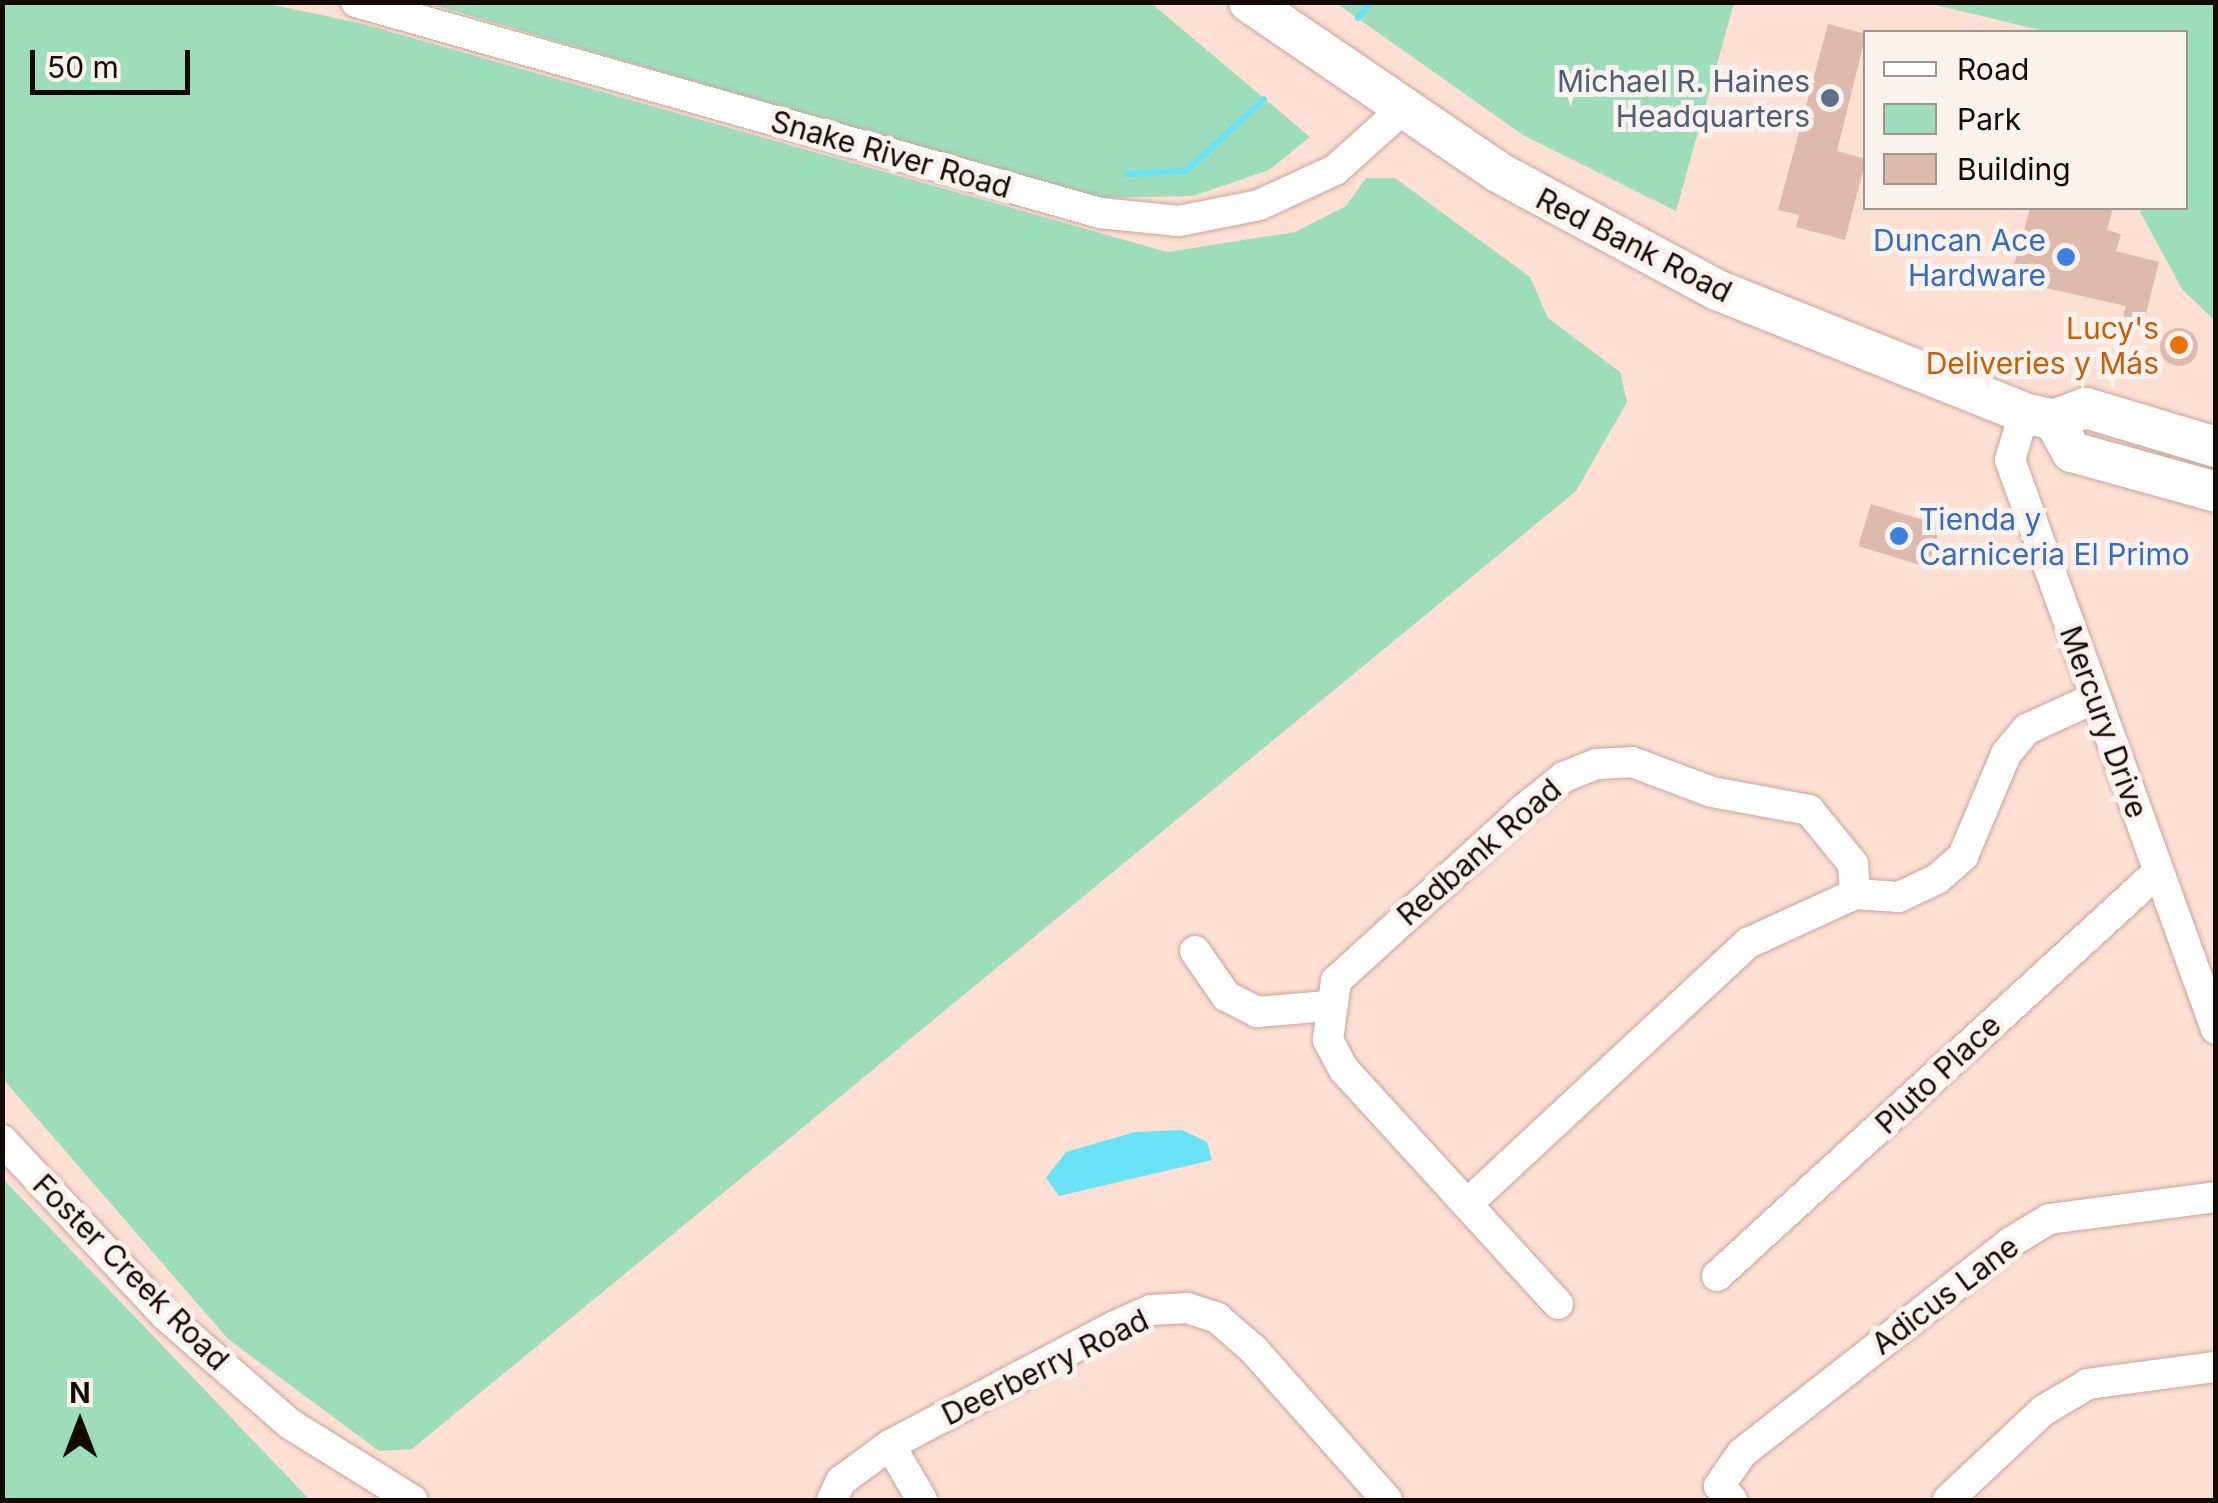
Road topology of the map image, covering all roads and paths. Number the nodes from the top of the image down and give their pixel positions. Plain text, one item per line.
1 (356, 2) edge
2 (1249, 2) edge
3 (1404, 108) junction
4 (2039, 416) junction
5 (2216, 448) edge
6 (2212, 488) edge
7 (2095, 698) junction
8 (2158, 872) junction
9 (1855, 894) junction
10 (1195, 951) dead end
11 (1328, 1006) junction
12 (2216, 1029) edge
13 (2, 1140) edge
14 (2216, 1197) edge
15 (1467, 1204) junction
16 (1717, 1276) dead end
17 (1558, 1304) dead end
18 (2216, 1367) edge
19 (890, 1446) junction
20 (1726, 1493) edge
21 (412, 1500) edge
22 (832, 1500) edge
23 (922, 1500) edge
24 (1387, 1500) edge
25 (1948, 1500) edge

1 - 3 street, Snake River Road
2 - 3 main road, Red Bank Road
3 - 4 main road, Red Bank Road
4 - 5 main road
4 - 6 main road, Red Bank Road
4 - 7 street, Mercury Drive
7 - 8 street, Mercury Drive
7 - 9 street
8 - 12 street, Mercury Drive
8 - 16 street, Pluto Place
9 - 11 street, Redbank Road
9 - 15 street
10 - 11 street
11 - 15 street
13 - 21 street, Foster Creek Road
14 - 20 street, Adicus Lane
15 - 17 street
18 - 25 street
19 - 22 street, Deerberry Road
19 - 23 street
19 - 24 street, Deerberry Road

